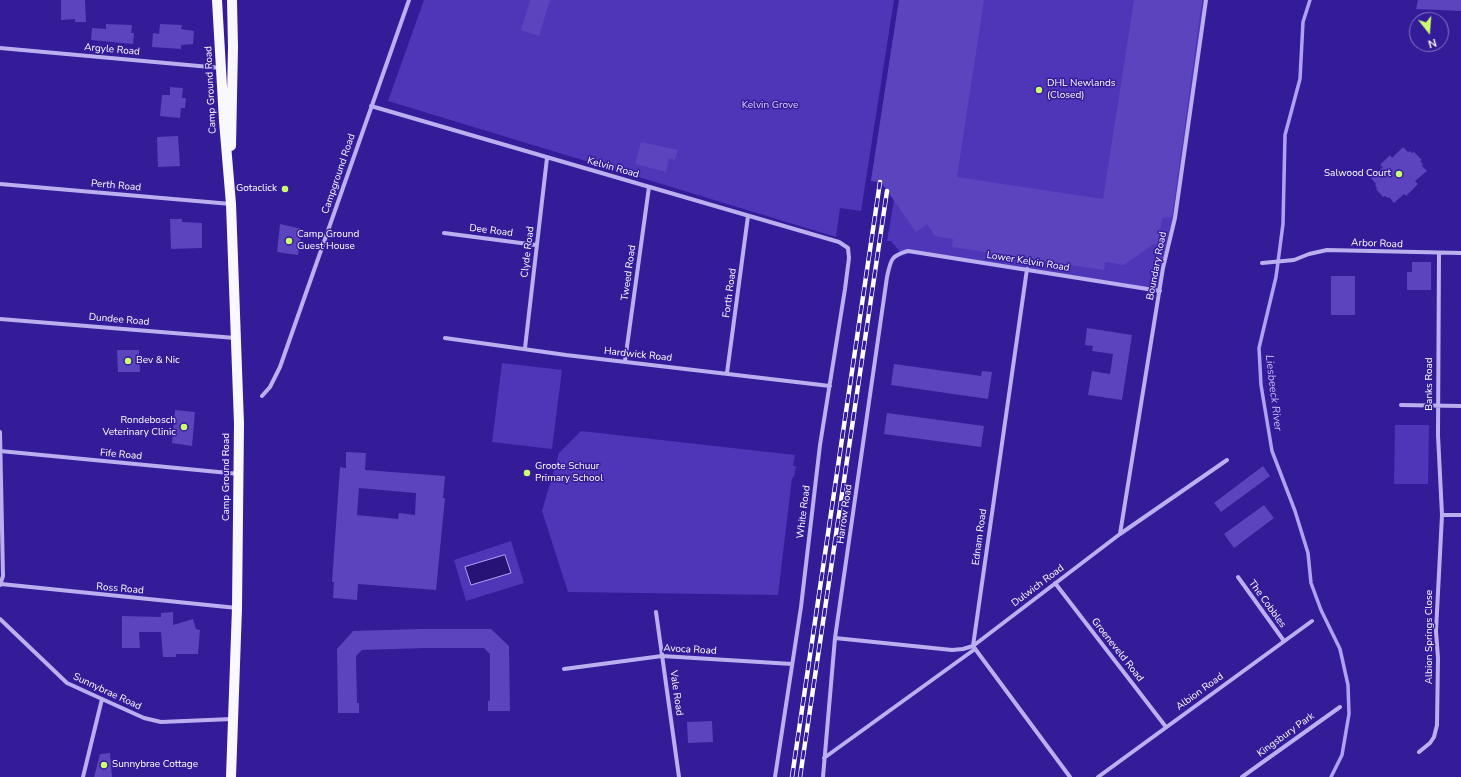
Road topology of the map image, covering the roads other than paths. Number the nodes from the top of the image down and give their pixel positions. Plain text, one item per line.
1 (217, 0) edge
2 (232, 0) edge
3 (409, 0) edge
4 (1206, 0) edge
5 (0, 48) edge
6 (222, 68) junction
7 (371, 106) junction
8 (547, 158) junction
9 (230, 178) junction
10 (0, 184) edge
11 (649, 187) junction
12 (231, 204) junction
13 (748, 216) junction
14 (444, 233) dead end
15 (536, 245) junction
16 (848, 248) joint
17 (1439, 253) junction
18 (1461, 254) edge
19 (895, 255) joint
20 (1262, 263) dead end
21 (1027, 269) junction
22 (1160, 291) junction
23 (0, 319) edge
24 (236, 338) junction
25 (446, 338) dead end
26 (525, 348) junction
27 (625, 361) junction
28 (727, 373) junction
29 (830, 386) junction
30 (262, 396) dead end
31 (1401, 405) dead end
32 (1438, 406) junction
33 (1461, 406) edge
34 (0, 432) edge
35 (0, 451) edge
36 (1227, 460) dead end
37 (239, 474) junction
38 (1442, 515) junction
39 (1461, 516) edge
40 (1120, 534) junction
41 (1238, 577) dead end
42 (1055, 583) junction
43 (0, 584) edge
44 (237, 608) junction
45 (656, 612) dead end
46 (0, 619) edge
47 (1312, 621) dead end
48 (835, 638) junction
49 (1284, 641) junction
50 (974, 647) junction
51 (662, 656) junction
52 (792, 664) junction
53 (564, 669) dead end
54 (102, 699) junction
55 (1340, 707) dead end
56 (233, 720) junction
57 (1166, 727) junction
58 (1418, 752) dead end
59 (824, 758) junction
60 (83, 777) edge
61 (231, 777) edge
62 (680, 777) edge
63 (775, 777) edge
64 (823, 777) edge
65 (1070, 777) edge
66 (1098, 777) edge
67 (1242, 777) edge

1 - 6 main road, Camp Ground Road
2 - 9 main road, Camp Ground Road
3 - 7 street, Campground Road
4 - 22 street, Boundary Road
5 - 6 street, Argyle Road
6 - 9 main road, Camp Ground Road
7 - 8 street, Kelvin Road
7 - 30 street, Campground Road
8 - 11 street, Kelvin Road
8 - 15 street, Clyde Road
9 - 12 main road, Camp Ground Road
10 - 12 street, Perth Road
11 - 13 street, Kelvin Road
11 - 27 street, Tweed Road
12 - 24 main road, Camp Ground Road
13 - 16 street, Kelvin Road
13 - 28 street, Forth Road
14 - 15 street, Dee Road
15 - 26 street, Clyde Road
16 - 29 street, White Road
17 - 18 street, Arbor Road
17 - 20 street, Arbor Road
17 - 32 street, Banks Road
19 - 21 street, Lower Kelvin Road
19 - 48 street, Harrow Road
21 - 22 street, Lower Kelvin Road
21 - 50 street, Ednam Road
22 - 40 street, Boundary Road
23 - 24 street, Dundee Road
24 - 37 main road, Camp Ground Road
25 - 26 street, Hardwick Road
26 - 27 street, Hardwick Road
27 - 28 street, Hardwick Road
28 - 29 street, Hardwick Road
29 - 52 street, White Road
31 - 32 street
32 - 33 street
32 - 38 street, Banks Road
34 - 35 street
35 - 37 street, Fife Road
35 - 43 street
36 - 40 street, Dulwich Road
37 - 44 main road, Camp Ground Road
38 - 39 street
38 - 58 street, Albion Springs Close
40 - 42 street, Dulwich Road
41 - 49 street, The Cobbles
42 - 50 street, Dulwich Road
42 - 57 street, Groeneveld Road
43 - 44 street, Ross Road
44 - 56 main road, Camp Ground Road
45 - 51 street, Vale Road
46 - 54 street, Sunnybrae Road
47 - 49 street, Albion Road
48 - 50 street, Dulwich Road
48 - 59 street, Harrow Road
49 - 57 street, Albion Road
50 - 59 street
50 - 65 street
51 - 52 street, Avoca Road
51 - 53 street, Avoca Road
51 - 62 street, Vale Road
52 - 63 street, White Road
54 - 56 street, Sunnybrae Road
54 - 60 street
55 - 67 street, Kingsbury Park
56 - 61 main road, Camp Ground Road
57 - 66 street, Albion Road
59 - 64 street, Harrow Road

